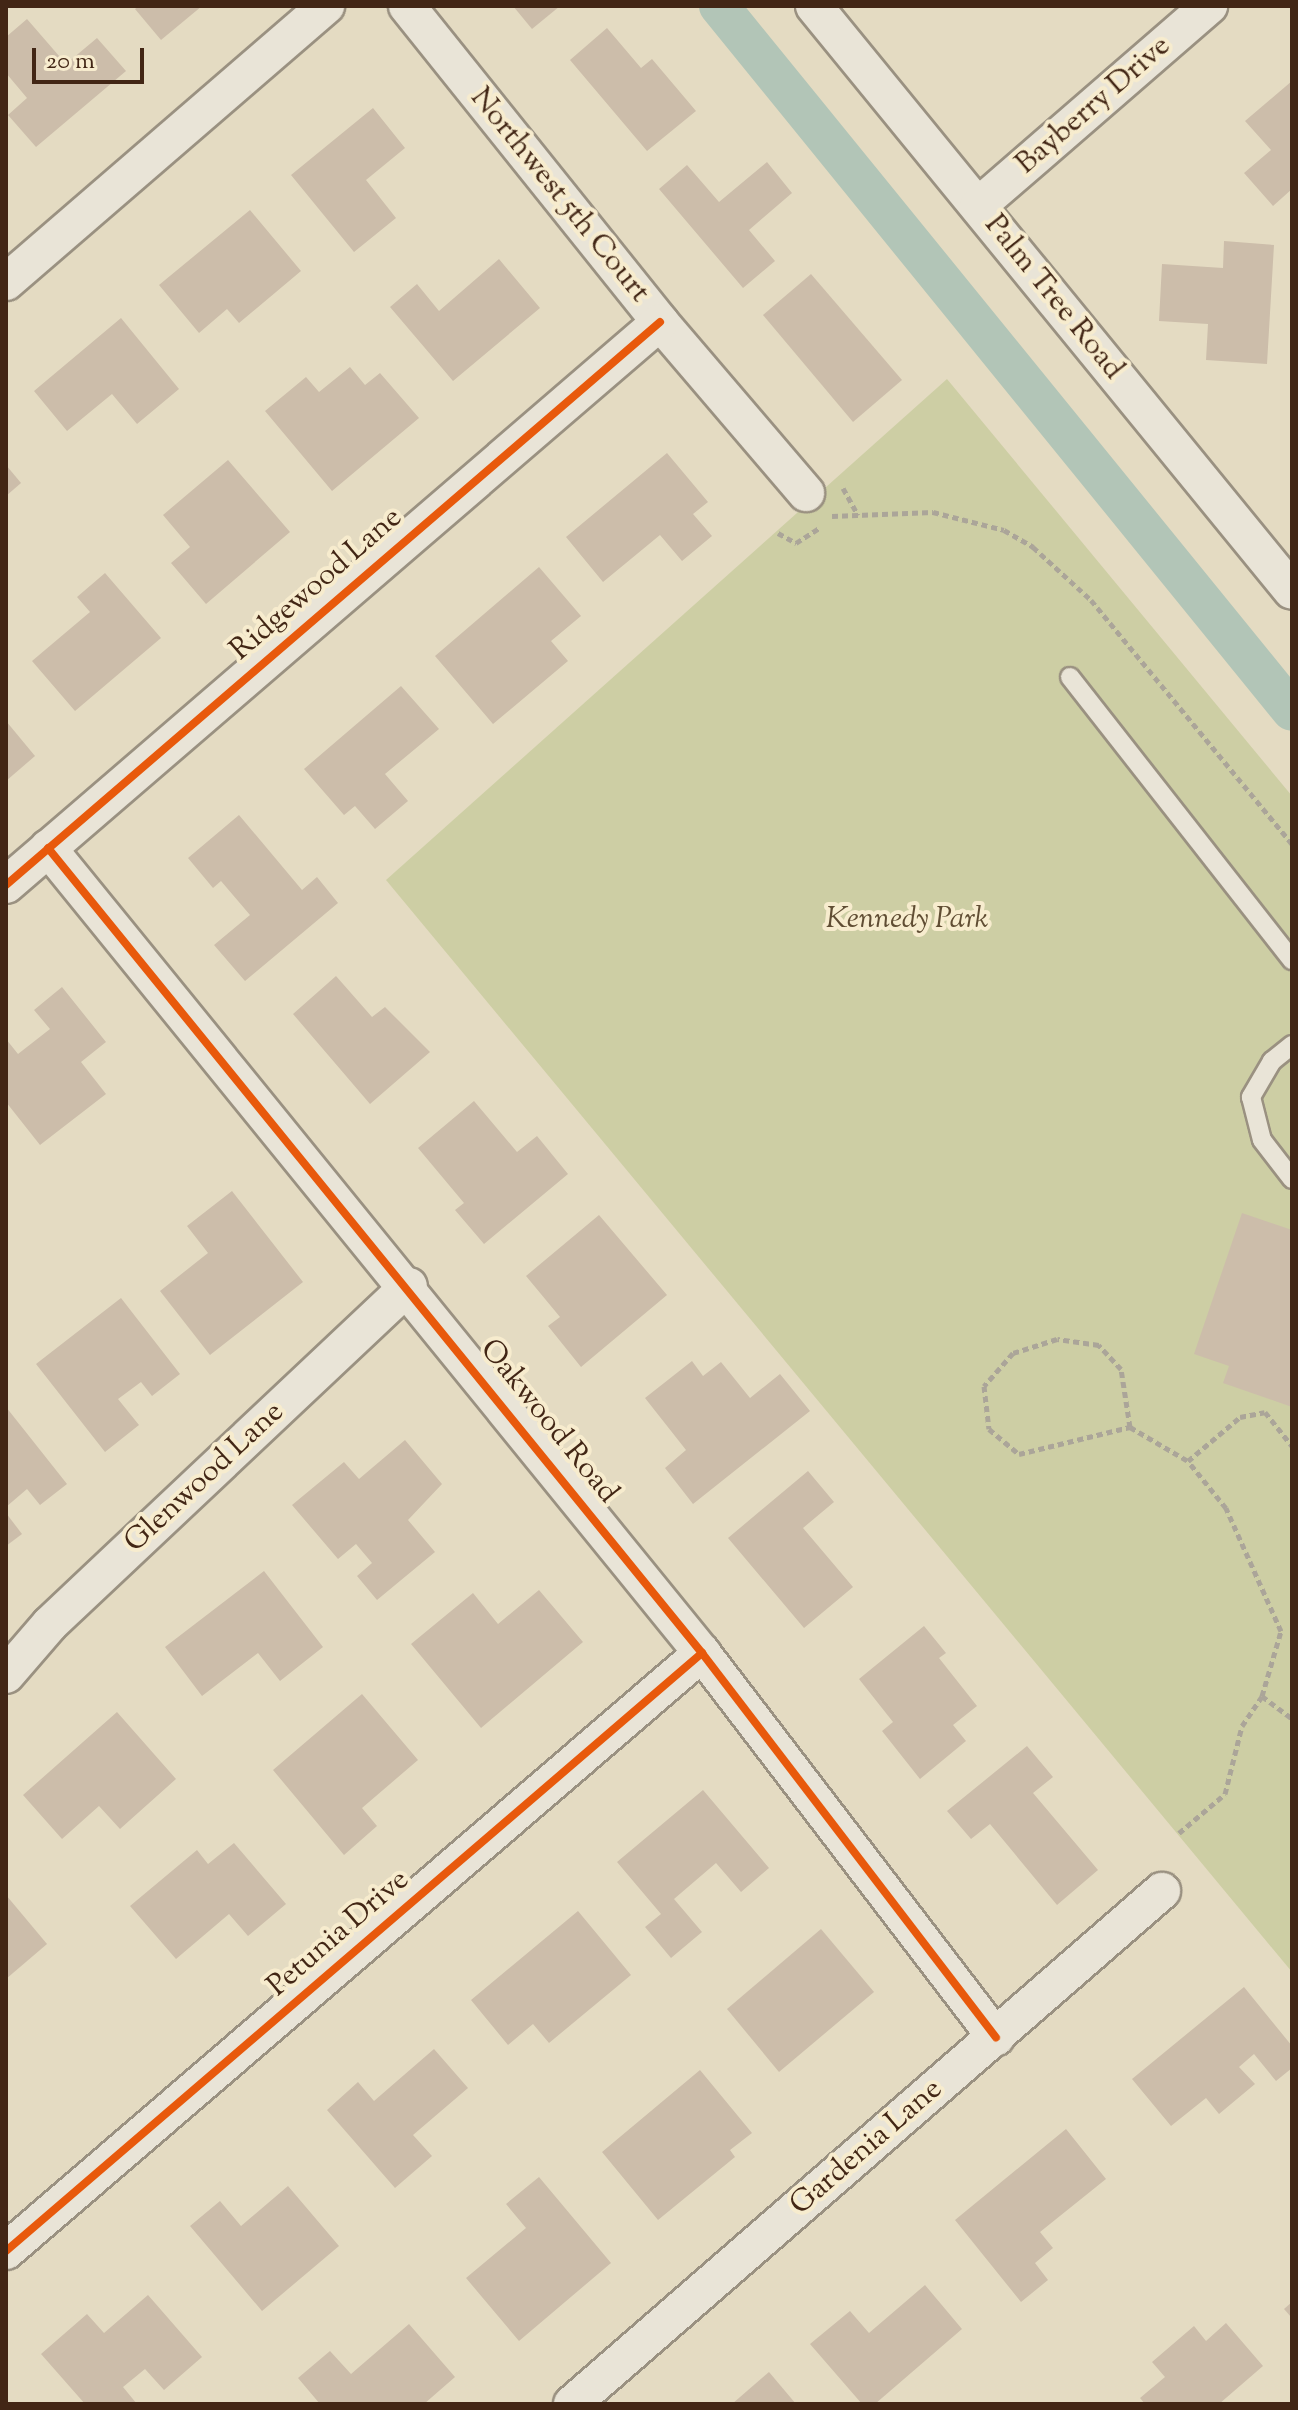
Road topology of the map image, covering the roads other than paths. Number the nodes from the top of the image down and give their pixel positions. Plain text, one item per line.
1 (326, 6) edge
2 (407, 6) edge
3 (814, 6) edge
4 (1209, 6) edge
5 (978, 206) junction
6 (6, 282) edge
7 (660, 322) junction
8 (821, 500) road end
9 (1292, 591) edge
10 (1070, 677) dead end
11 (48, 848) junction
12 (6, 885) edge
13 (1292, 960) edge
14 (1292, 1045) edge
15 (1292, 1179) edge
16 (409, 1286) junction
17 (702, 1653) junction
18 (6, 1675) edge
19 (1162, 1891) dead end
20 (996, 2037) junction
21 (6, 2251) edge
22 (572, 2404) edge

1 - 6 street
2 - 7 street, Northwest 5th Court
3 - 5 street, Palm Tree Road
4 - 5 street, Bayberry Drive
5 - 9 street, Palm Tree Road
7 - 8 street, Northwest 5th Court
7 - 11 street, Ridgewood Lane
10 - 13 lane
11 - 12 street, Ridgewood Lane
11 - 16 street, Oakwood Road
14 - 15 lane
16 - 17 street, Oakwood Road
16 - 18 street, Glenwood Lane
17 - 20 street, Oakwood Road
17 - 21 street, Petunia Drive
19 - 20 street, Gardenia Lane
20 - 22 street, Gardenia Lane

